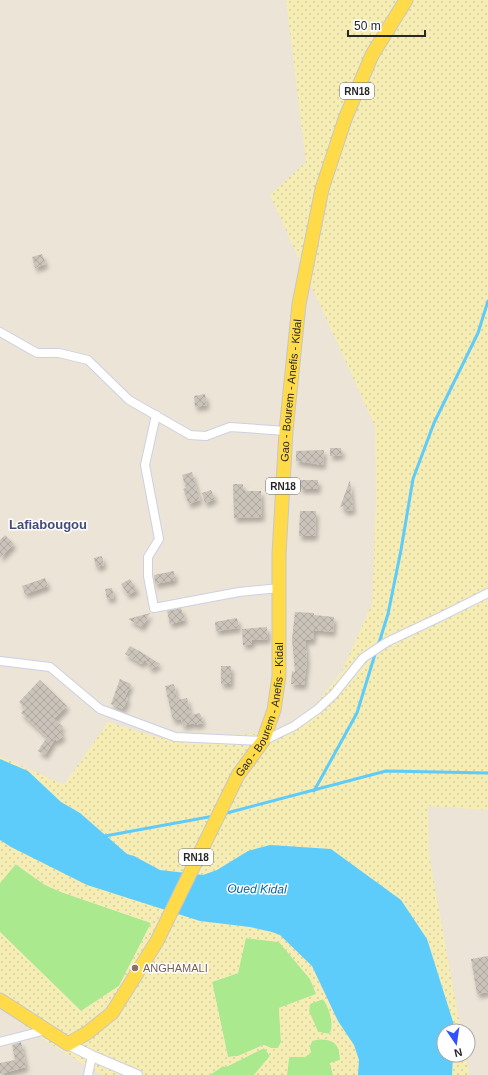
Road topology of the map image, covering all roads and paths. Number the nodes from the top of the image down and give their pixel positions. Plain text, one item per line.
1 (406, 0) edge
2 (0, 332) edge
3 (156, 415) junction
4 (286, 431) junction
5 (279, 588) junction
6 (488, 593) edge
7 (0, 661) edge
8 (263, 741) junction
9 (0, 1000) edge
10 (46, 1030) junction
11 (0, 1042) edge
12 (68, 1044) junction
13 (92, 1056) junction
14 (88, 1075) edge
15 (137, 1075) edge

1 - 4 main road, Gao - Bourem - Anefis - Kidal / RN18
2 - 3 street
3 - 4 street
3 - 5 street
4 - 5 main road, Gao - Bourem - Anefis - Kidal / RN18
5 - 8 main road, Gao - Bourem - Anefis - Kidal / RN18
6 - 8 street
7 - 8 street
8 - 12 main road, Gao - Bourem - Anefis - Kidal / RN18
9 - 10 main road
10 - 11 street
10 - 12 main road
12 - 13 street
13 - 14 street
13 - 15 street

